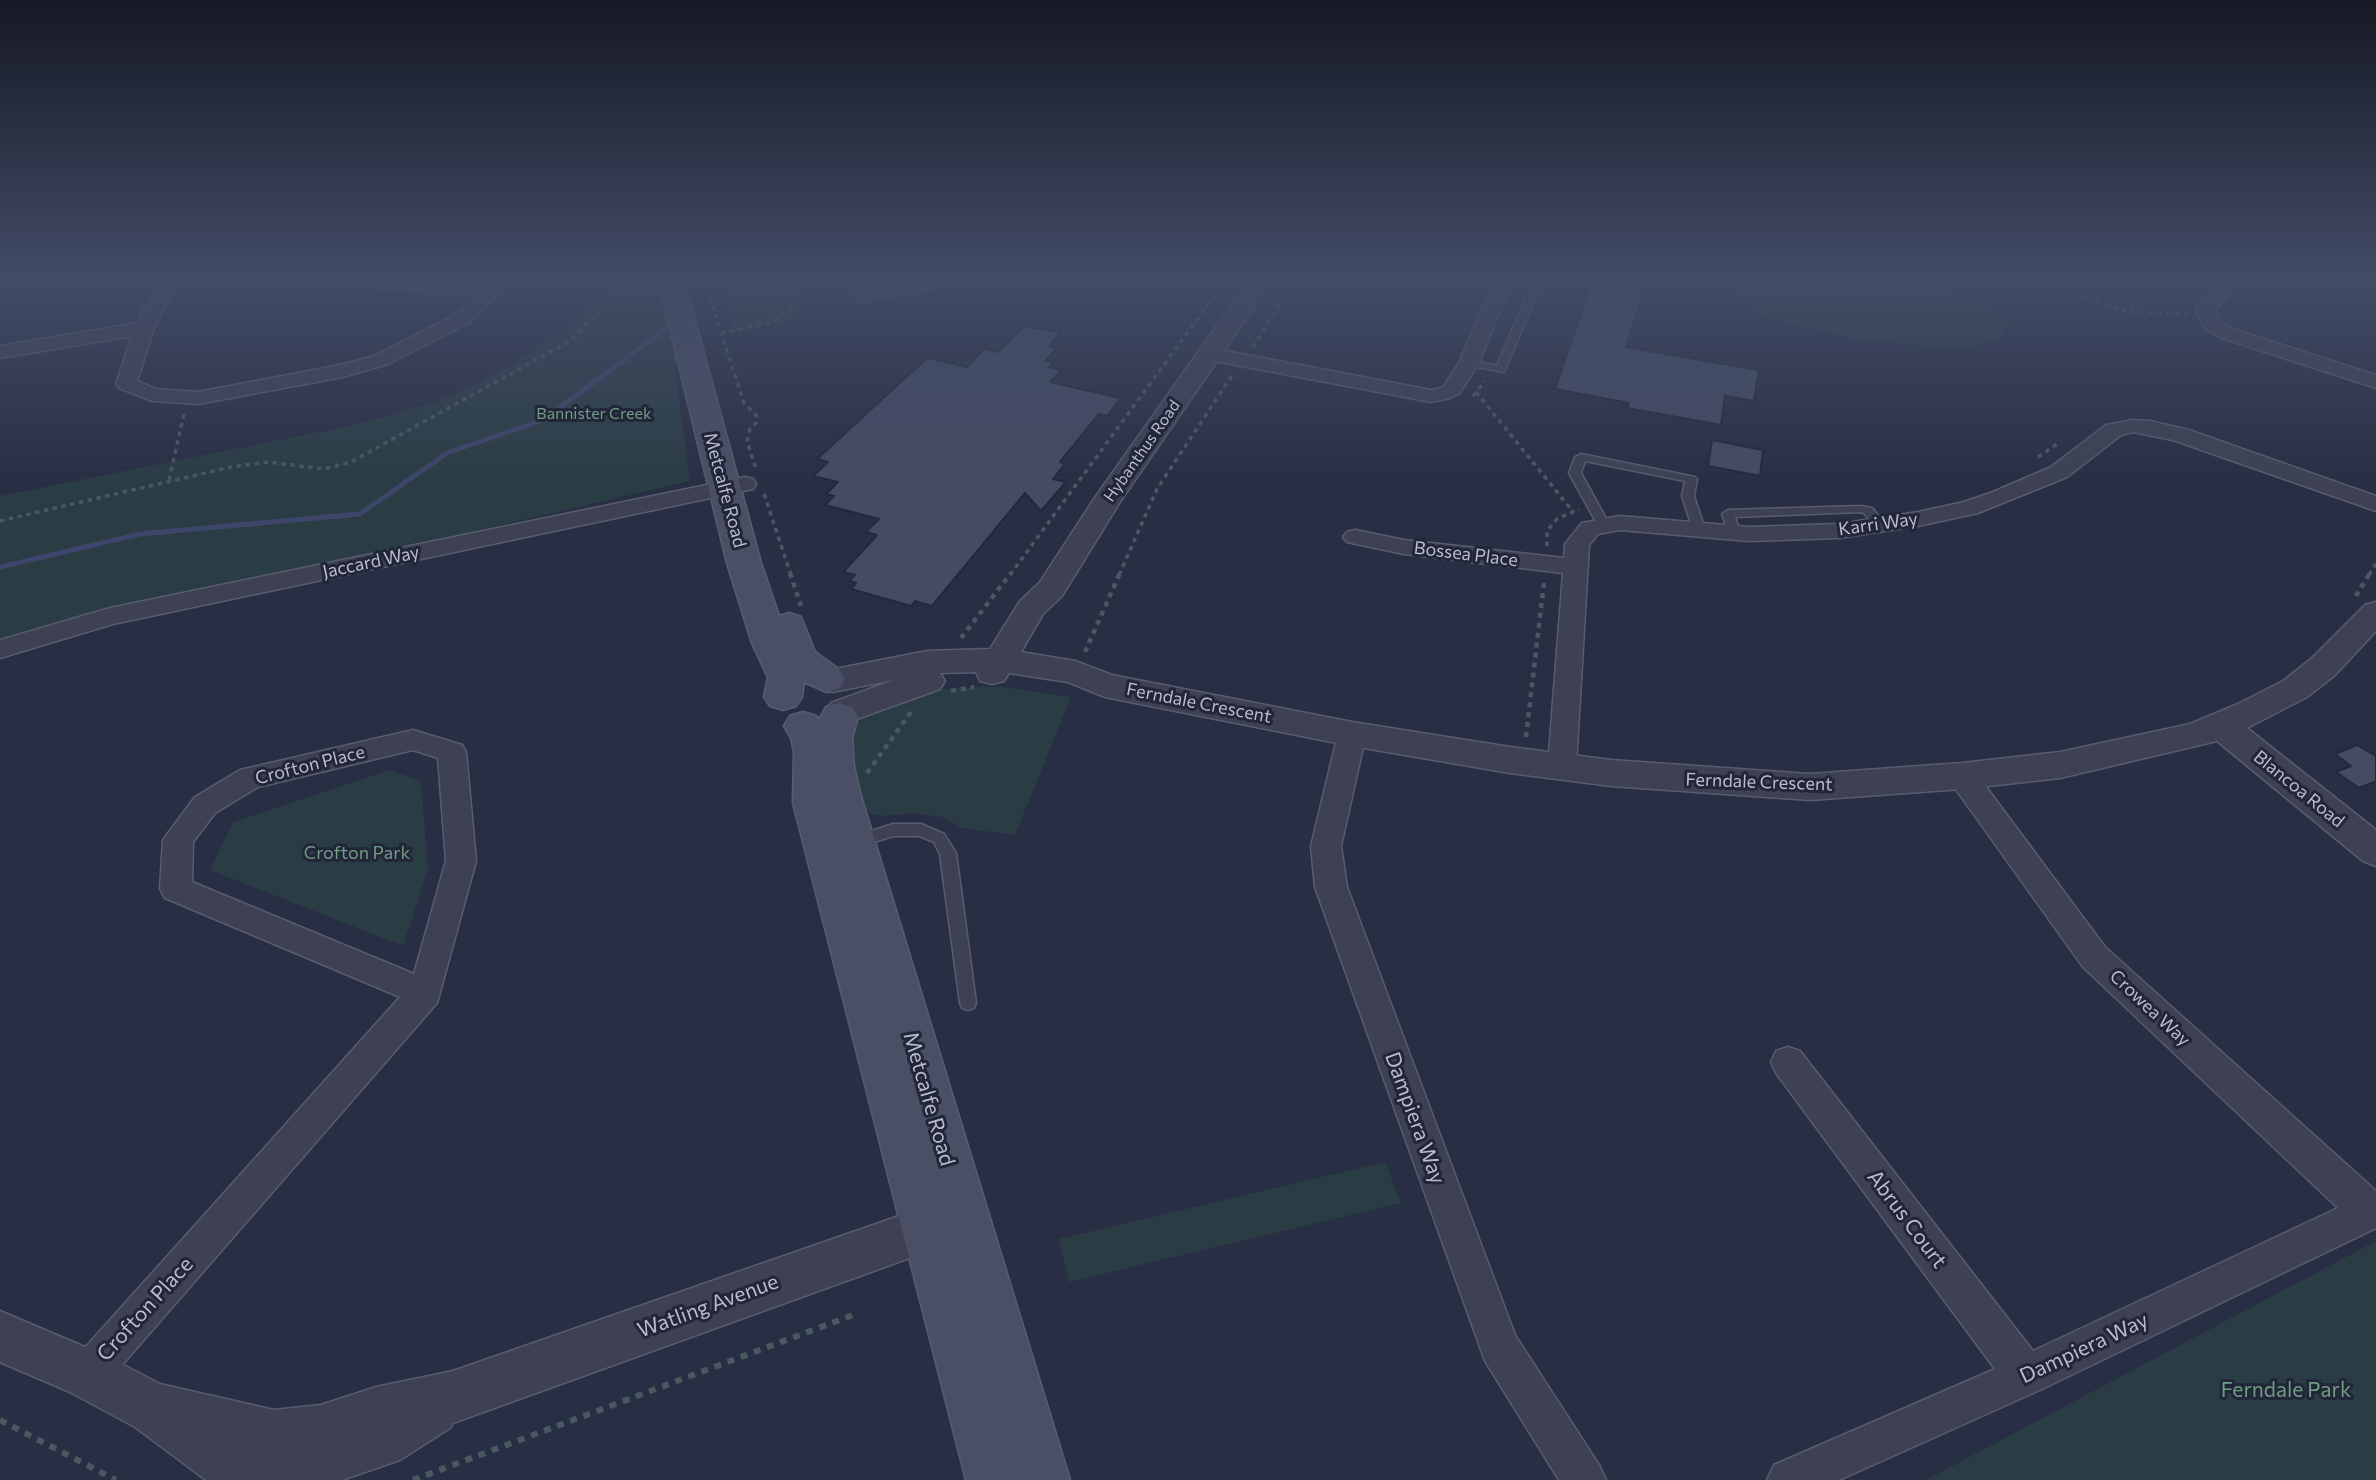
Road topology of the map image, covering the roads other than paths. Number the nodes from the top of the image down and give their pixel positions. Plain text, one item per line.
1 (18, 349) edge
2 (137, 349) edge
3 (403, 349) edge
4 (692, 349) edge
5 (709, 349) edge
6 (1213, 349) edge
7 (1475, 349) edge
8 (1509, 349) edge
9 (2275, 349) edge
10 (0, 352) edge
11 (1210, 354) junction
12 (1469, 363) junction
13 (2376, 382) edge
14 (748, 487) junction
15 (2376, 504) edge
16 (1597, 527) junction
17 (1699, 530) junction
18 (1355, 537) dead end
19 (1576, 567) junction
20 (2364, 606) edge
21 (0, 649) edge
22 (1002, 671) junction
23 (821, 702) junction
24 (2222, 726) junction
25 (1352, 733) junction
26 (1562, 766) junction
27 (1962, 776) junction
28 (840, 847) junction
29 (2376, 851) edge
30 (425, 993) junction
31 (968, 1003) dead end
32 (1788, 1062) dead end
33 (2373, 1210) edge
34 (946, 1222) junction
35 (0, 1336) edge
36 (88, 1374) junction
37 (2026, 1376) junction
38 (305, 1458) edge
39 (996, 1480) edge
40 (1040, 1480) edge
41 (1584, 1480) edge
42 (1789, 1480) edge

1 - 10 street
2 - 3 street
4 - 14 main road, Metcalfe Road
5 - 14 main road, Metcalfe Road
6 - 11 street, Hybanthus Road
7 - 12 street
8 - 12 lane
9 - 13 street
11 - 12 street
11 - 22 street, Hybanthus Road
14 - 21 street, Jaccard Way
14 - 23 main road, Metcalfe Road
15 - 17 street, Karri Way
16 - 17 street, Karri Way
16 - 17 lane
16 - 19 street
18 - 19 street, Bossea Place
19 - 26 street
20 - 24 street, Ferndale Crescent
22 - 23 street, Ferndale Crescent
22 - 25 street, Ferndale Crescent
23 - 28 main road, Metcalfe Road
24 - 27 street, Ferndale Crescent
24 - 29 street, Blancoa Road
25 - 26 street, Ferndale Crescent
25 - 41 street, Dampiera Way
26 - 27 street, Ferndale Crescent
27 - 33 street, Crowea Way
28 - 31 lane
28 - 34 main road, Metcalfe Road
30 - 30 street, Crofton Place
30 - 36 street, Crofton Place
32 - 37 street, Abrus Court
33 - 37 street, Dampiera Way
34 - 38 street, Watling Avenue
34 - 39 main road, Metcalfe Road
34 - 40 main road, Metcalfe Road
35 - 36 street, Watling Avenue
36 - 38 street, Watling Avenue
37 - 42 street, Dampiera Way

